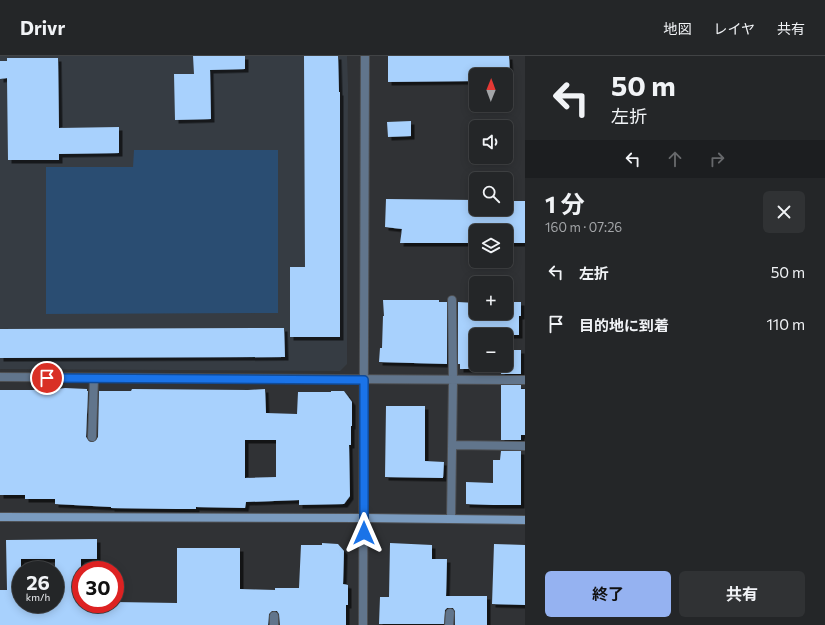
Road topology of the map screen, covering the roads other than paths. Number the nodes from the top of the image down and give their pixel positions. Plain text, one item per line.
1 (365, 56) edge
2 (452, 300) dead end
3 (0, 377) edge
4 (94, 378) junction
5 (364, 380) junction
6 (453, 380) junction
7 (525, 380) edge
8 (92, 437) dead end
9 (452, 445) junction
10 (525, 446) edge
11 (0, 517) edge
12 (364, 518) junction
13 (451, 519) junction
14 (525, 520) edge
15 (450, 613) dead end
16 (274, 616) dead end
17 (274, 625) edge
18 (363, 625) edge
19 (450, 625) edge

1 - 5 street
2 - 6 street
3 - 4 street
4 - 5 street
4 - 8 street
5 - 6 street
5 - 12 street
6 - 7 street
6 - 9 street
9 - 10 street
9 - 13 street
11 - 12 street
12 - 13 street
12 - 18 street
13 - 14 street
15 - 19 street
16 - 17 street

